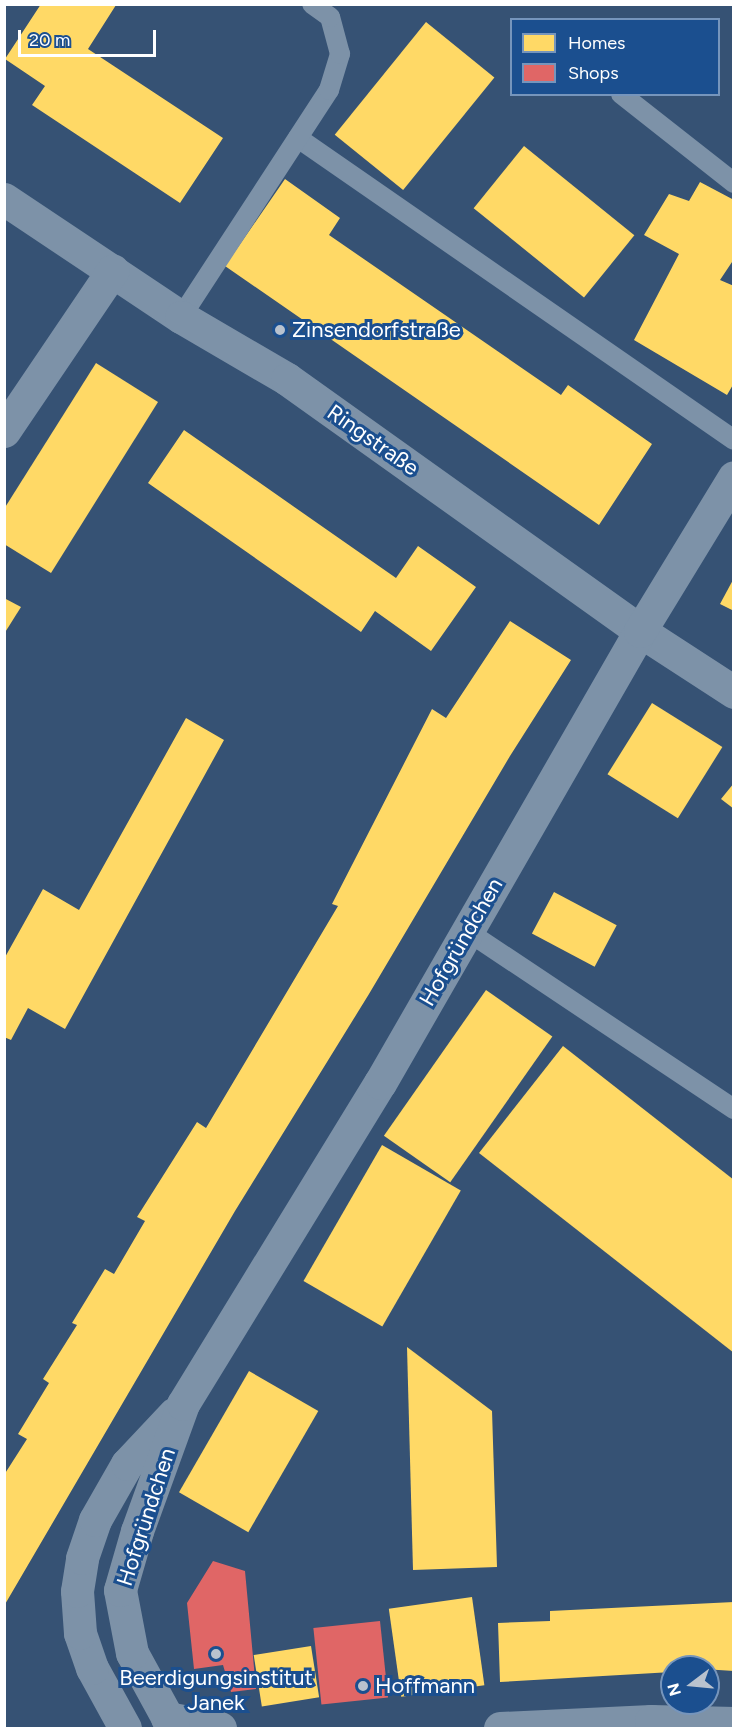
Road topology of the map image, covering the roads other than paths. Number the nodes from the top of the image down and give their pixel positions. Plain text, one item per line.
1 (312, 4) edge
2 (624, 96) edge
3 (298, 138) junction
4 (734, 183) edge
5 (4, 199) edge
6 (113, 270) junction
7 (181, 316) junction
8 (4, 431) edge
9 (734, 440) edge
10 (734, 477) edge
11 (640, 631) junction
12 (734, 692) edge
13 (467, 931) junction
14 (734, 1109) edge
15 (183, 1404) junction
16 (170, 1723) edge
17 (734, 1723) edge
18 (124, 1728) edge
19 (220, 1728) edge
20 (500, 1728) edge

1 - 3 lane
2 - 4 lane
3 - 7 lane
3 - 9 lane
5 - 6 street, Ringstraße
6 - 7 street, Ringstraße
6 - 8 street
7 - 11 street, Ringstraße
10 - 11 street, Hofgründchen
11 - 12 street, Ringstraße
11 - 13 street, Hofgründchen
13 - 14 lane
13 - 15 street, Hofgründchen
15 - 16 street, Hofgründchen
15 - 18 street, Hofgründchen
16 - 19 street
17 - 20 street

